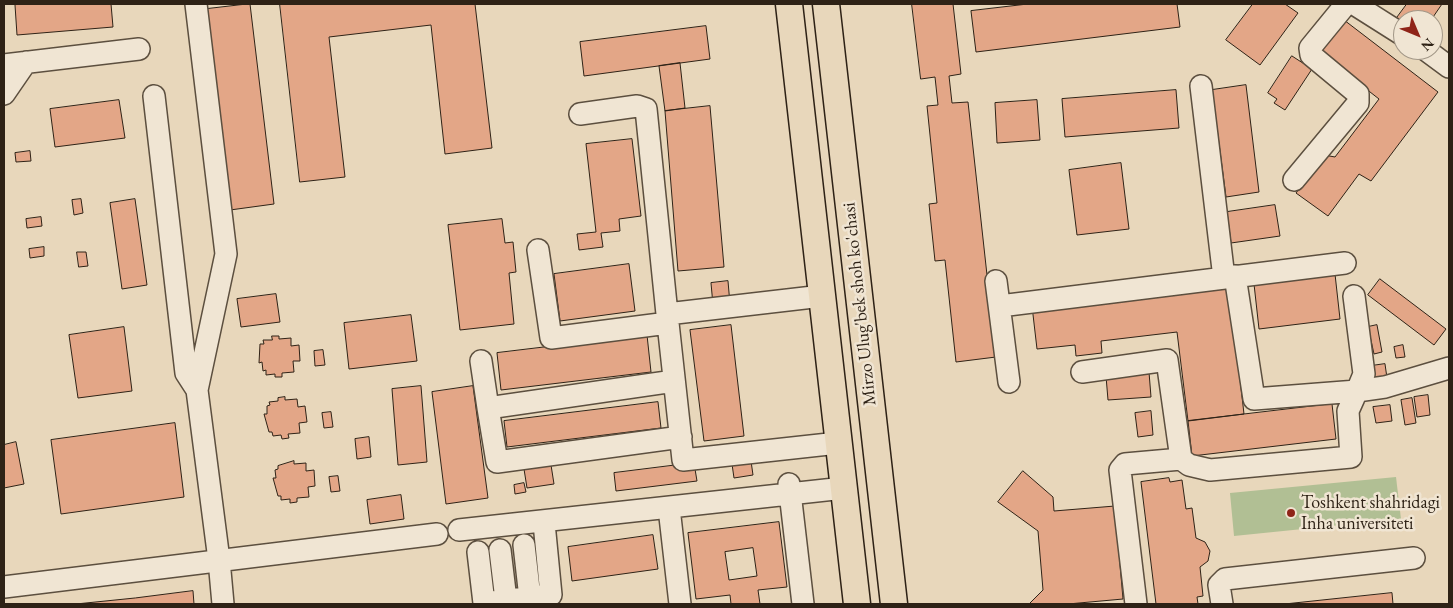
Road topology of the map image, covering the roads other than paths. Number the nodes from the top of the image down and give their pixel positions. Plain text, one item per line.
1 (196, 4) edge
2 (789, 4) edge
3 (826, 4) edge
4 (1346, 4) edge
5 (1354, 4) edge
6 (1393, 29) edge
7 (139, 49) dead end
8 (26, 62) junction
9 (4, 65) edge
10 (1201, 86) dead end
11 (4, 94) edge
12 (154, 96) dead end
13 (580, 114) dead end
14 (1294, 180) dead end
15 (538, 250) dead end
16 (1345, 263) dead end
17 (1230, 277) junction
18 (996, 281) dead end
19 (822, 296) junction
20 (1354, 296) dead end
21 (1000, 306) junction
22 (667, 319) junction
23 (481, 360) dead end
24 (1449, 368) edge
25 (1082, 372) dead end
26 (674, 381) junction
27 (1009, 382) dead end
28 (197, 390) junction
29 (1357, 391) junction
30 (488, 408) junction
31 (681, 438) junction
32 (838, 443) junction
33 (1181, 459) junction
34 (789, 484) dead end
35 (844, 488) junction
36 (668, 508) junction
37 (544, 523) junction
38 (459, 530) dead end
39 (437, 534) dead end
40 (524, 545) dead end
41 (500, 550) dead end
42 (478, 552) dead end
43 (1414, 558) dead end
44 (220, 560) junction
45 (4, 587) edge
46 (530, 598) junction
47 (506, 600) junction
48 (223, 604) edge
49 (680, 604) edge
50 (803, 604) edge
51 (857, 604) edge
52 (894, 604) edge
53 (1136, 604) edge
54 (1222, 604) edge

1 - 28 lane
2 - 19 main road, Mirzo Ulug'bek shoh ko'chasi
3 - 52 main road, Mirzo Ulug'bek shoh ko'chasi
4 - 14 lane
5 - 6 lane
7 - 8 lane
8 - 9 lane
8 - 11 lane
10 - 17 lane
12 - 28 lane
13 - 22 lane
15 - 22 lane
16 - 17 lane
17 - 21 lane
17 - 29 lane
18 - 21 lane
19 - 22 lane
19 - 32 main road, Mirzo Ulug'bek shoh ko'chasi
20 - 29 lane
21 - 27 lane
22 - 26 lane
23 - 30 lane
24 - 29 lane
25 - 33 lane
26 - 30 lane
26 - 31 lane
28 - 44 lane
29 - 33 lane
30 - 31 lane
31 - 32 lane
32 - 35 main road, Mirzo Ulug'bek shoh ko'chasi
33 - 53 lane
34 - 50 lane
35 - 36 lane
35 - 51 main road, Mirzo Ulug'bek shoh ko'chasi
36 - 37 lane
36 - 49 lane
37 - 38 lane
37 - 46 lane
39 - 44 lane
40 - 46 lane
41 - 47 lane
42 - 47 lane
43 - 54 lane
44 - 45 lane
44 - 48 lane
46 - 47 lane

